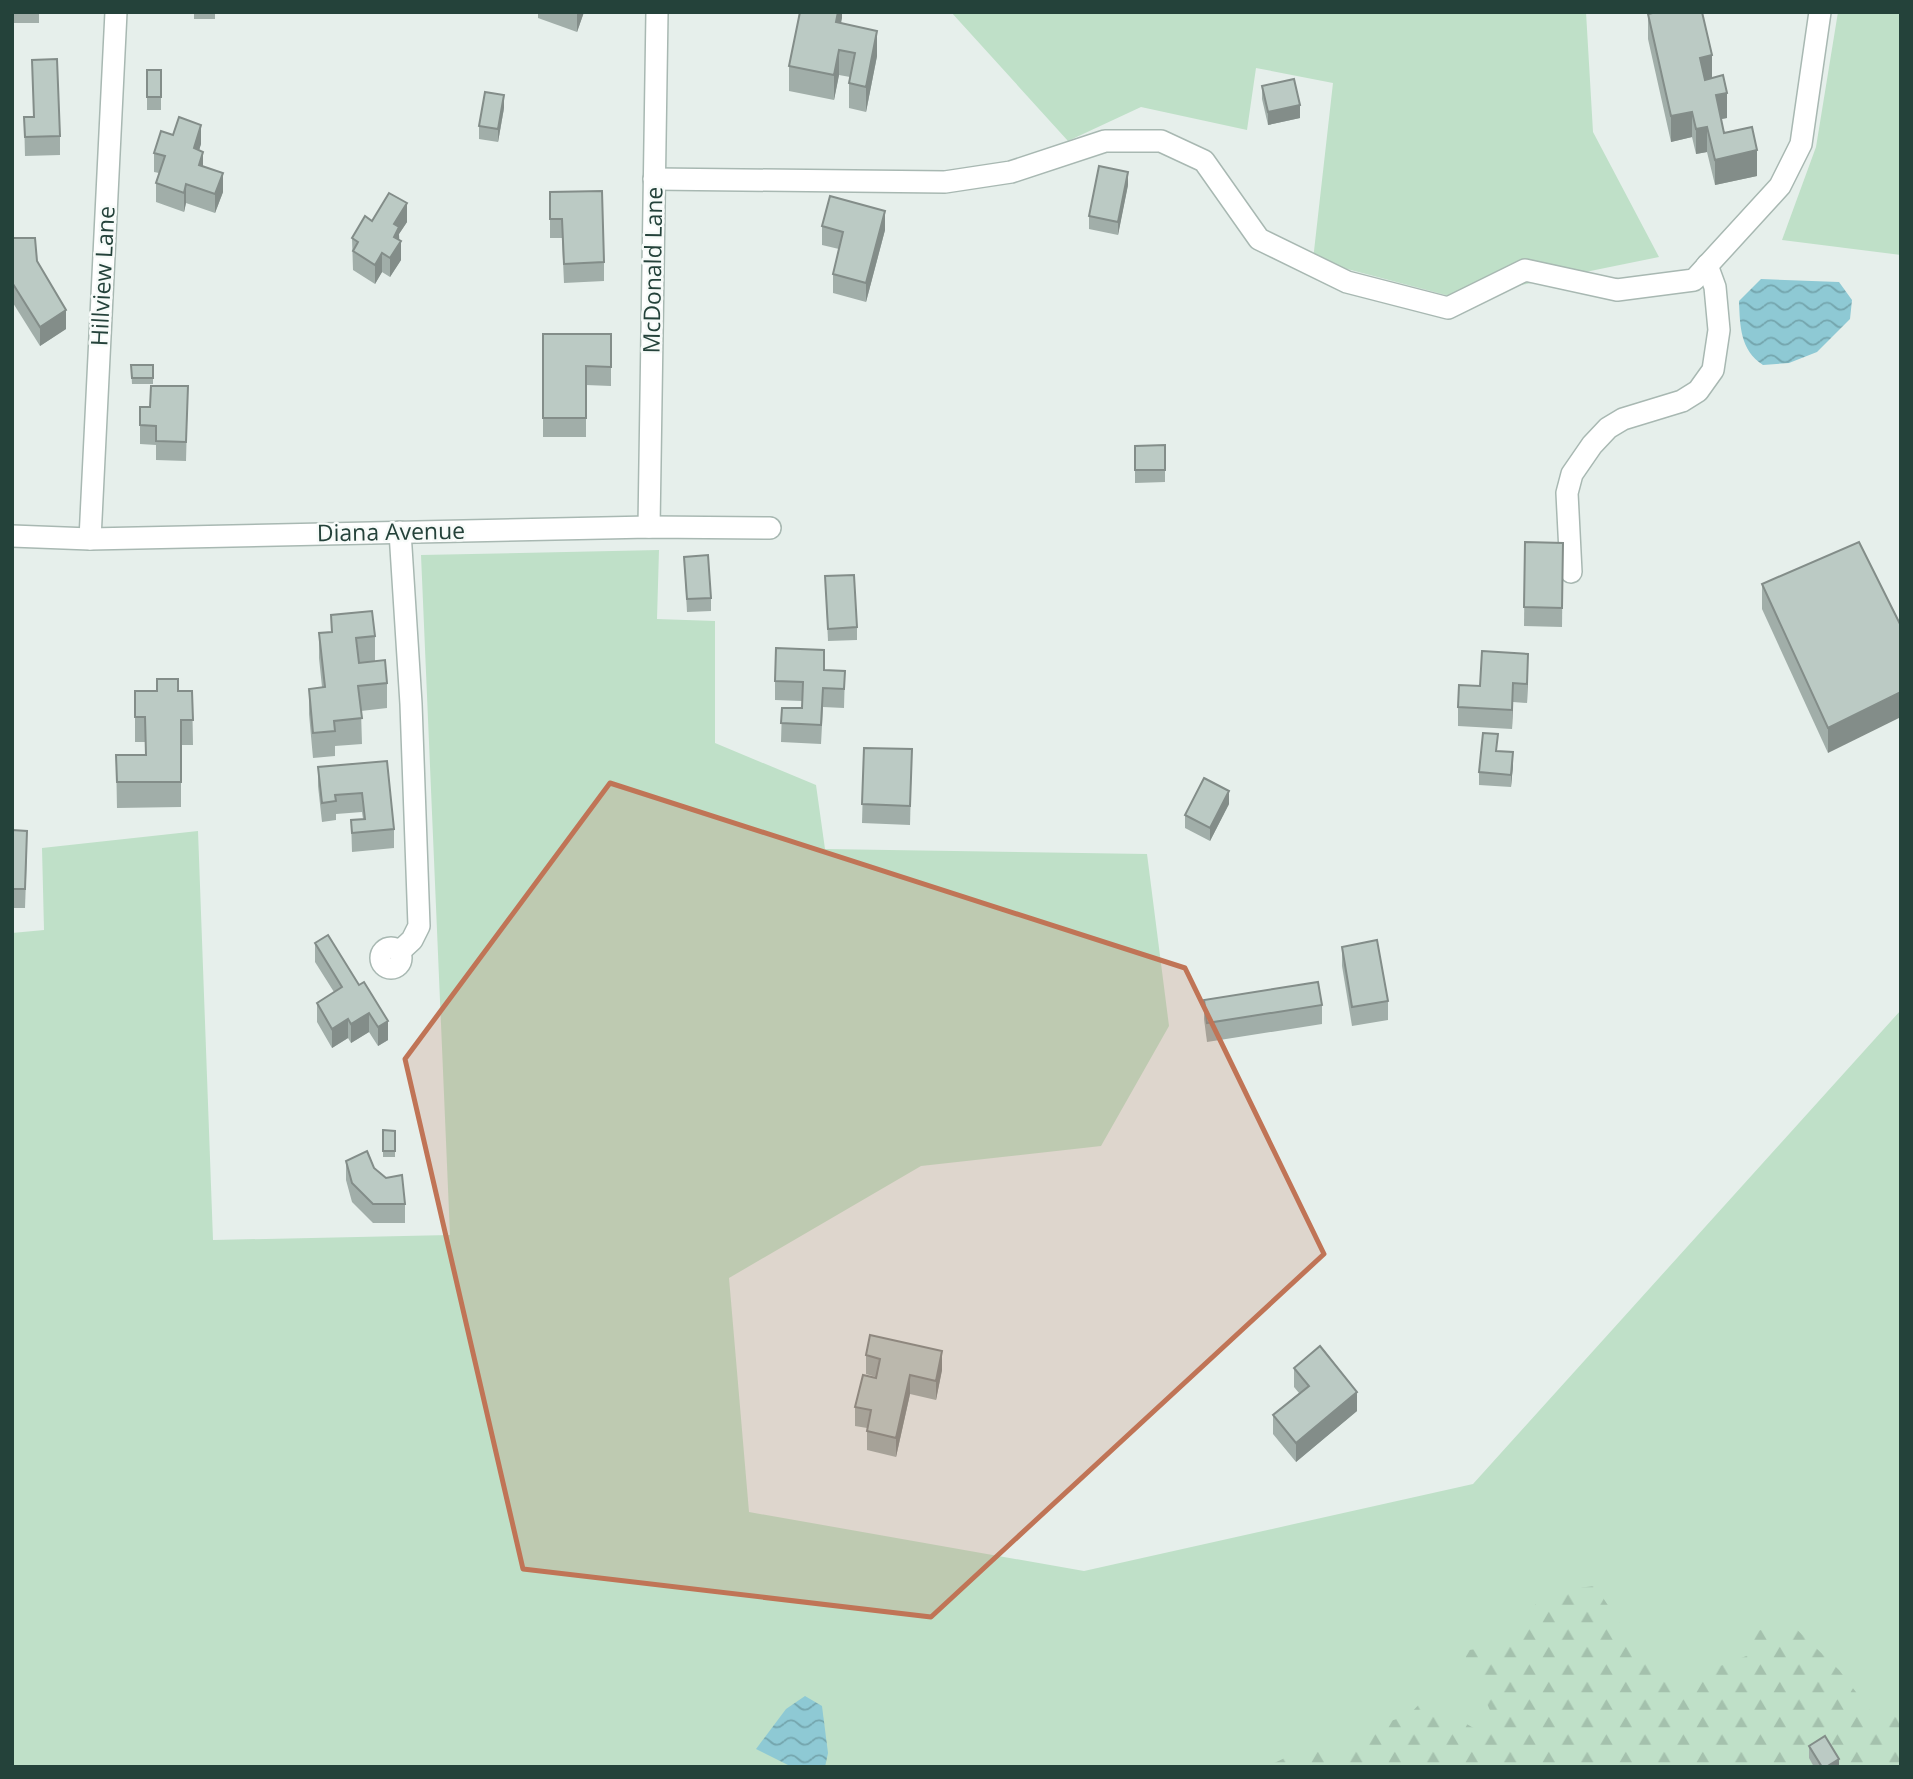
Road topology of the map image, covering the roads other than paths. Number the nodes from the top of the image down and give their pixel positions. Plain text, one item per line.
1 (116, 12) edge
2 (657, 12) edge
3 (1820, 12) edge
4 (654, 179) junction
5 (1707, 265) junction
6 (649, 527) junction
7 (770, 528) dead end
8 (400, 532) junction
9 (12, 536) edge
10 (90, 539) junction
11 (1571, 572) dead end
12 (399, 952) dead end

1 - 10 street, Hillview Lane
2 - 4 street, McDonald Lane
3 - 5 street
4 - 5 street
4 - 6 street, McDonald Lane
5 - 11 street
6 - 7 street, Diana Avenue
6 - 8 street, Diana Avenue
8 - 10 street, Diana Avenue
8 - 12 street
9 - 10 street, Diana Avenue

